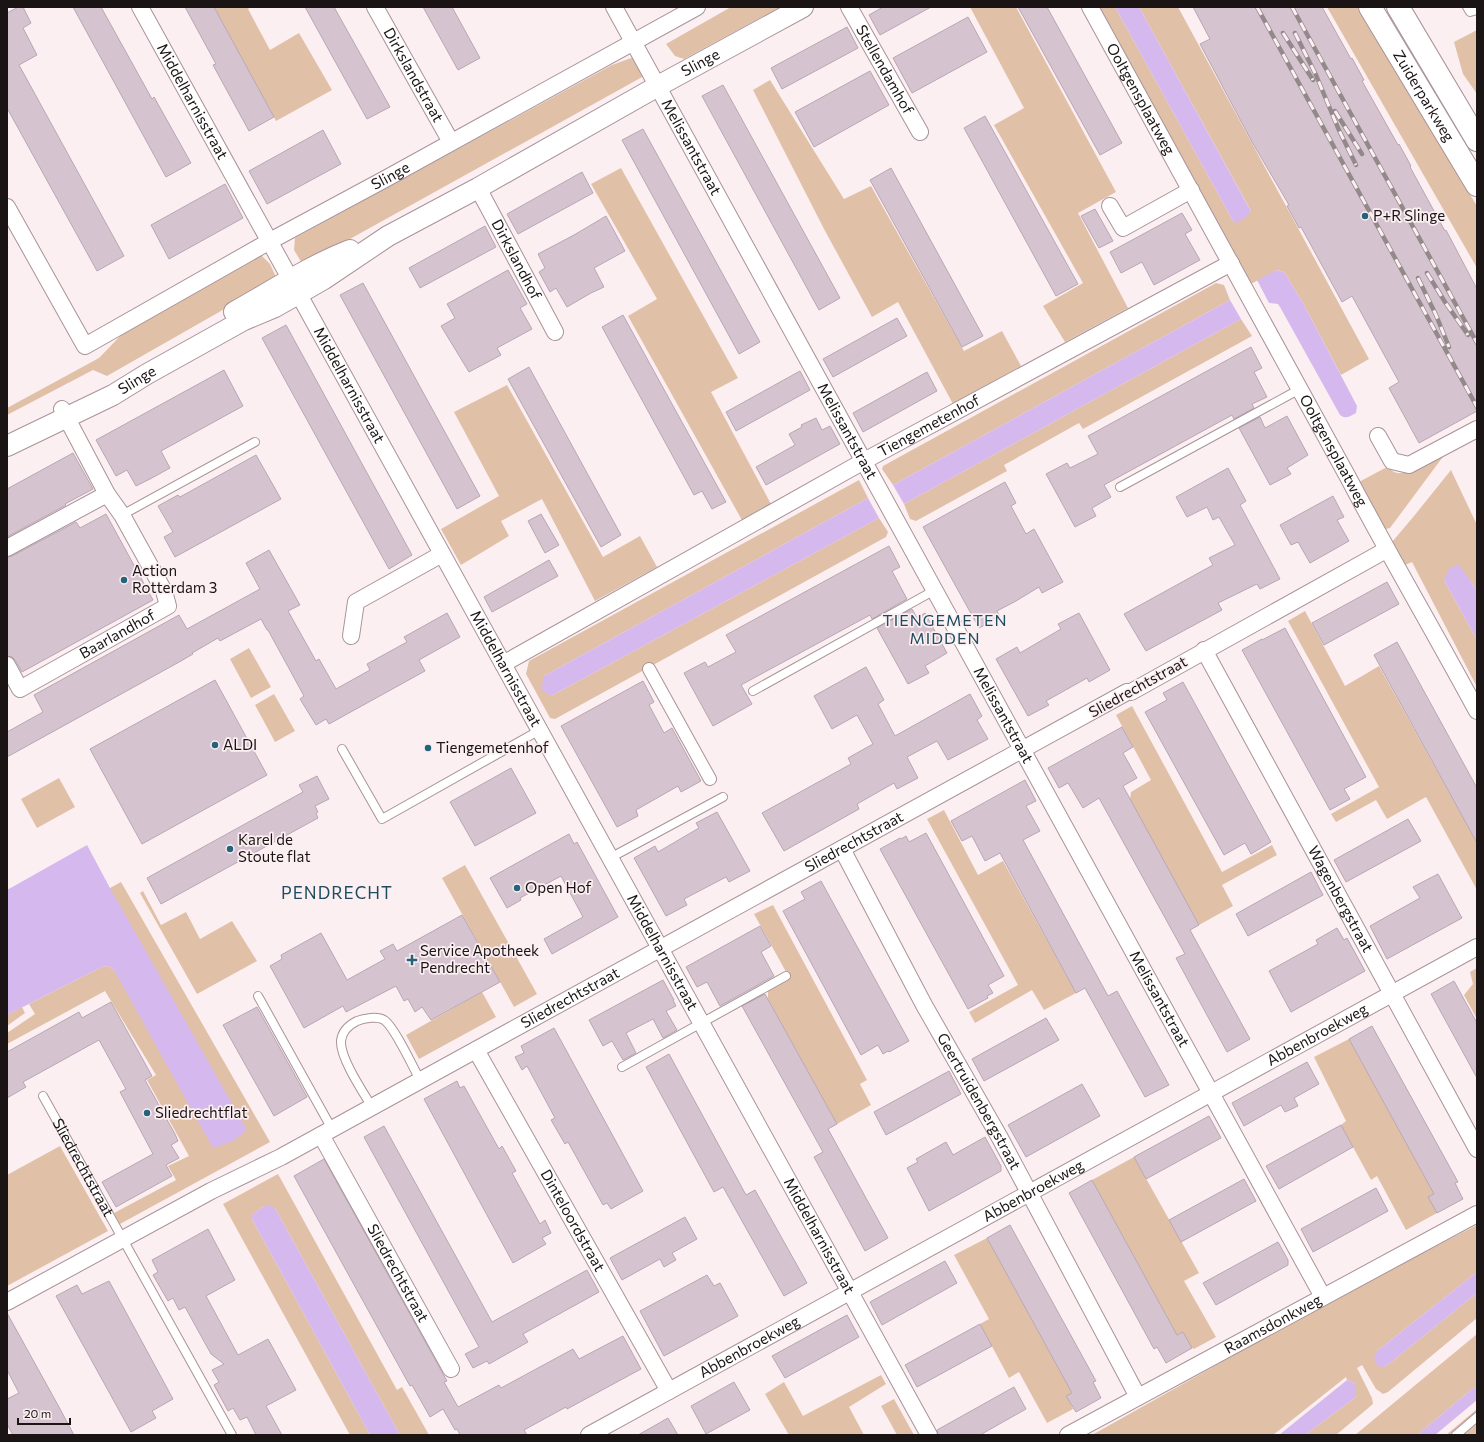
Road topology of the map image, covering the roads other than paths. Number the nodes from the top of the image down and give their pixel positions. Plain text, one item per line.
1 (140, 7) edge
2 (375, 7) edge
3 (614, 7) edge
4 (697, 7) edge
5 (803, 7) edge
6 (849, 7) edge
7 (1090, 7) edge
8 (1370, 7) edge
9 (1398, 7) edge
10 (1467, 7) edge
11 (1477, 10) edge
12 (633, 41) junction
13 (658, 86) junction
14 (920, 132) dead end
15 (1477, 140) edge
16 (451, 142) junction
17 (1477, 185) edge
18 (478, 188) junction
19 (1191, 190) junction
20 (1110, 206) dead end
21 (7, 207) edge
22 (270, 241) junction
23 (1231, 263) junction
24 (295, 287) junction
25 (555, 332) dead end
26 (1300, 389) junction
27 (64, 413) junction
28 (1477, 429) edge
29 (7, 434) edge
30 (1378, 436) dead end
31 (254, 442) dead end
32 (7, 446) edge
33 (864, 461) junction
34 (1120, 487) dead end
35 (107, 494) junction
36 (122, 515) junction
37 (1385, 547) junction
38 (7, 548) edge
39 (442, 554) junction
40 (935, 590) junction
41 (351, 636) dead end
42 (1204, 650) junction
43 (503, 664) junction
44 (7, 665) edge
45 (649, 669) dead end
46 (753, 690) dead end
47 (1477, 711) edge
48 (540, 730) junction
49 (342, 749) dead end
50 (1023, 750) junction
51 (710, 779) dead end
52 (723, 797) dead end
53 (842, 849) junction
54 (610, 858) junction
55 (1477, 947) edge
56 (660, 949) junction
57 (786, 976) dead end
58 (1392, 994) junction
59 (258, 996) dead end
60 (701, 1023) junction
61 (476, 1050) junction
62 (622, 1067) dead end
63 (420, 1080) junction
64 (1211, 1093) junction
65 (43, 1096) dead end
66 (372, 1108) junction
67 (326, 1132) junction
68 (1477, 1149) edge
69 (1029, 1193) junction
70 (1477, 1214) edge
71 (123, 1239) junction
72 (850, 1292) junction
73 (1323, 1297) junction
74 (7, 1302) edge
75 (451, 1369) dead end
76 (669, 1391) junction
77 (1138, 1397) junction
78 (1477, 1417) edge
79 (232, 1435) edge
80 (590, 1435) edge
81 (929, 1435) edge
82 (1068, 1435) edge
83 (1456, 1435) edge

1 - 22 street, Middelharnisstraat
2 - 16 street, Dirkslandstraat
3 - 12 street, Melissantstraat
4 - 12 street, Slinge
5 - 13 street, Slinge
6 - 14 street, Stellendamhof
7 - 19 street, Ooltgensplaatweg
8 - 17 main road, Zuiderparkweg
9 - 15 main road, Zuiderparkweg
10 - 11 lane
12 - 13 street, Melissantstraat
12 - 16 street, Slinge
13 - 18 street, Slinge
13 - 33 street, Melissantstraat
16 - 22 street, Slinge
18 - 24 street, Slinge
18 - 25 street, Dirkslandhof
19 - 20 street
19 - 23 street, Ooltgensplaatweg
21 - 22 street, Slinge
22 - 24 street, Middelharnisstraat
23 - 26 street, Ooltgensplaatweg
23 - 33 street, Tiengemetenhof
24 - 27 street, Slinge
24 - 39 street, Middelharnisstraat
26 - 34 lane
26 - 37 street, Ooltgensplaatweg
27 - 29 street, Slinge
27 - 32 street, Slinge
27 - 35 street, Baarlandhof
28 - 30 street
31 - 36 lane
33 - 40 street, Melissantstraat
33 - 43 street, Tiengemetenhof
35 - 36 street, Baarlandhof
35 - 38 street
36 - 44 street, Baarlandhof
37 - 42 street, Sliedrechtstraat
37 - 47 street, Ooltgensplaatweg
39 - 41 street
39 - 43 street, Middelharnisstraat
40 - 46 lane
40 - 50 street, Melissantstraat
42 - 50 street, Sliedrechtstraat
42 - 58 street, Wagenbergstraat
43 - 48 street, Middelharnisstraat
45 - 51 street
48 - 49 lane
48 - 54 street, Middelharnisstraat
50 - 53 street, Sliedrechtstraat
50 - 64 street, Melissantstraat
52 - 54 lane
53 - 56 street, Sliedrechtstraat
53 - 69 street, Geertruidenbergstraat
54 - 56 street, Middelharnisstraat
55 - 58 street, Abbenbroekweg
56 - 60 street, Middelharnisstraat
56 - 61 street, Sliedrechtstraat
57 - 60 lane
58 - 64 street, Abbenbroekweg
58 - 68 street, Wagenbergstraat
59 - 67 lane
60 - 62 lane
60 - 72 street, Middelharnisstraat
61 - 63 street, Sliedrechtstraat
61 - 76 street, Dinteloordstraat
63 - 66 street, Sliedrechtstraat
63 - 66 lane
64 - 69 street, Abbenbroekweg
64 - 73 street, Melissantstraat
65 - 71 lane, Sliedrechtstraat
66 - 67 street, Sliedrechtstraat
67 - 71 street, Sliedrechtstraat
67 - 75 street, Sliedrechtstraat
69 - 72 street, Abbenbroekweg
69 - 77 street, Geertruidenbergstraat
70 - 73 street, Raamsdonkweg
71 - 74 street, Sliedrechtstraat
71 - 79 lane
72 - 76 street, Abbenbroekweg
72 - 81 street, Middelharnisstraat
73 - 77 street, Raamsdonkweg
76 - 80 street, Abbenbroekweg
77 - 82 street, Raamsdonkweg
78 - 83 lane

